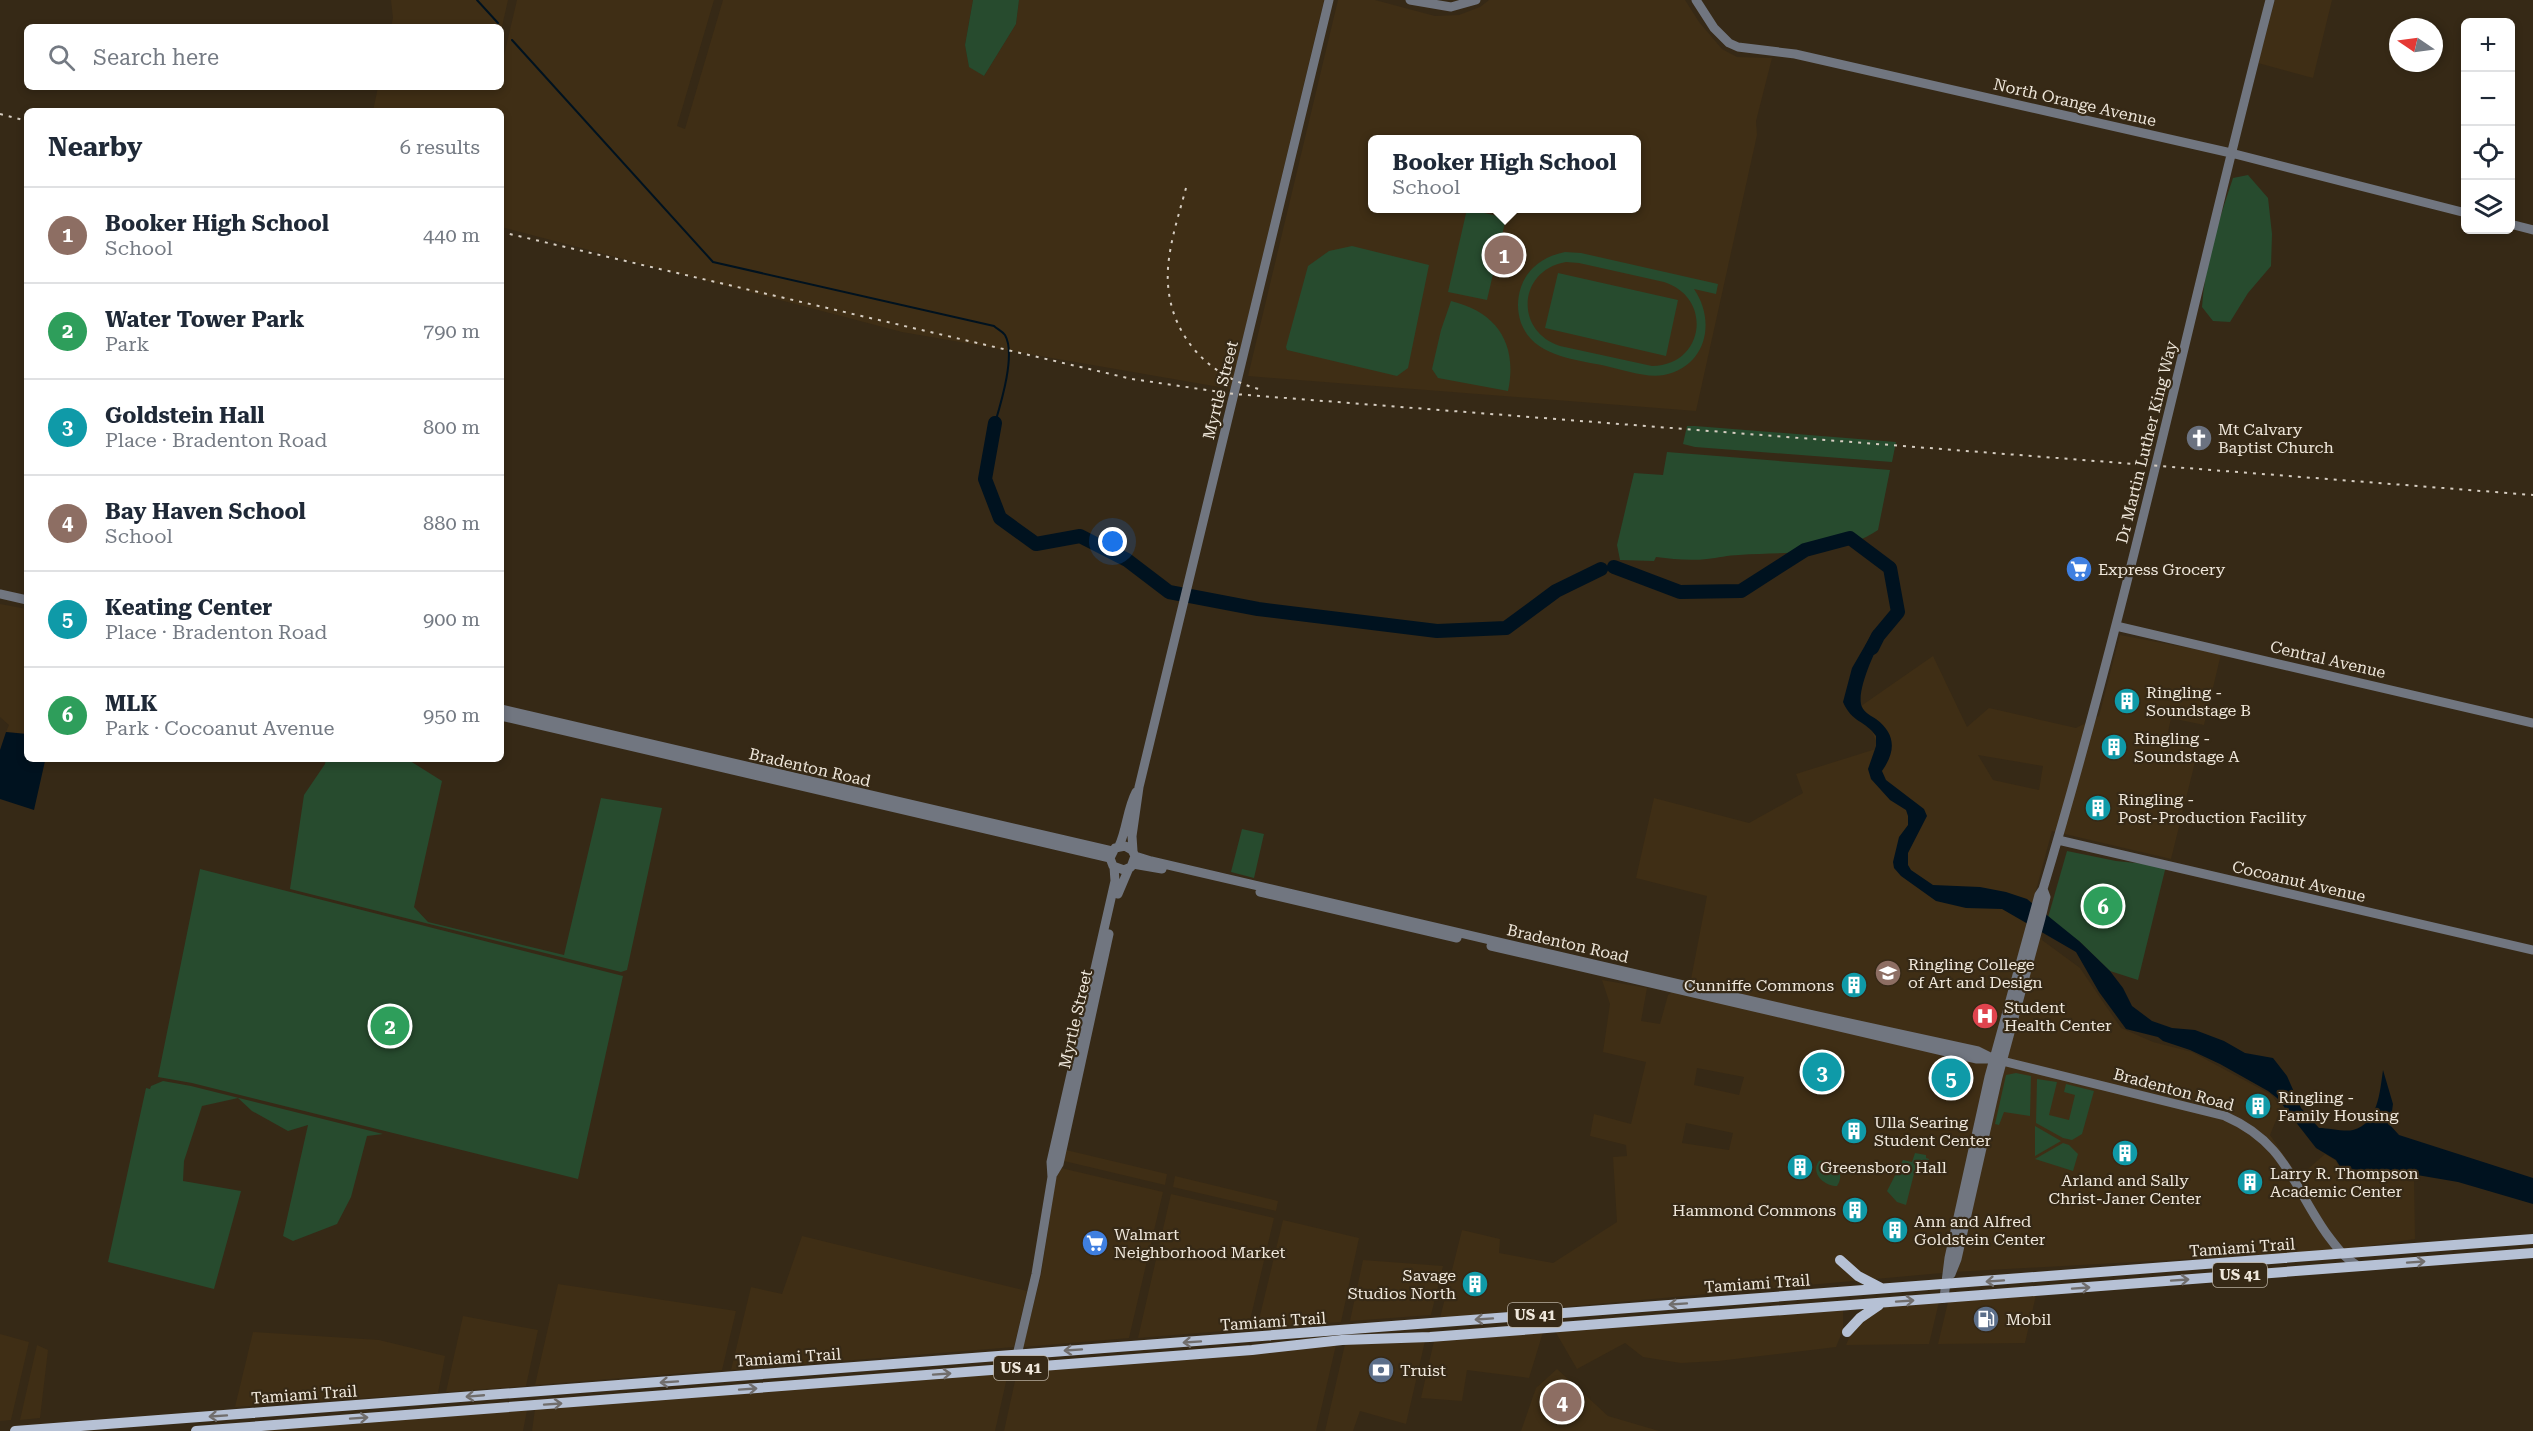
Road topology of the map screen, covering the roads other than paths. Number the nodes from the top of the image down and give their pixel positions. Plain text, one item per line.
1 (1329, 0) edge
2 (1410, 0) edge
3 (1476, 0) edge
4 (1696, 0) edge
5 (2270, 0) edge
6 (2230, 153) junction
7 (2461, 212) edge
8 (2515, 225) edge
9 (2533, 230) edge
10 (0, 594) edge
11 (24, 599) edge
12 (0, 600) edge
13 (24, 604) edge
14 (2116, 626) junction
15 (504, 710) edge
16 (504, 717) edge
17 (2533, 723) edge
18 (1139, 787) junction
19 (2058, 840) junction
20 (1114, 856) junction
21 (1132, 860) junction
22 (2533, 950) edge
23 (1998, 1060) junction
24 (1052, 1177) junction
25 (2328, 1234) junction
26 (2533, 1239) edge
27 (2364, 1253) junction
28 (2533, 1253) edge
29 (2343, 1254) junction
30 (1840, 1260) dead end
31 (2358, 1266) junction
32 (2070, 1275) junction
33 (2044, 1277) junction
34 (1947, 1284) junction
35 (1884, 1289) junction
36 (2041, 1291) junction
37 (2013, 1293) junction
38 (1944, 1298) junction
39 (1883, 1303) junction
40 (1847, 1332) dead end
41 (1017, 1354) junction
42 (1014, 1368) junction
43 (276, 1411) junction
44 (268, 1425) junction
45 (15, 1431) edge
46 (196, 1431) edge

1 - 18 street, Myrtle Street
2 - 3 street
4 - 6 street, North Orange Avenue
5 - 6 street, Dr Martin Luther King Way
6 - 7 street, North Orange Avenue
6 - 14 street, Dr Martin Luther King Way
8 - 9 street
10 - 11 street
12 - 13 street
14 - 17 street, Central Avenue
14 - 19 street, Dr Martin Luther King Way
15 - 20 street, Bradenton Road
16 - 20 street, Bradenton Road
18 - 20 street, Myrtle Street
18 - 21 street, Myrtle Street
19 - 22 street, Cocoanut Avenue
19 - 23 street, Dr Martin Luther King Way
20 - 21 street, Bradenton Road
20 - 21 street, Bradenton Road
20 - 24 street, Myrtle Street
21 - 23 street, Bradenton Road
21 - 24 street, Myrtle Street
23 - 25 street, Bradenton Road
23 - 34 street, Dr Martin Luther King Way
24 - 41 street, Myrtle Street
25 - 27 street, Bradenton Road
25 - 29 street, Bradenton Road
26 - 27 main road, Tamiami Trail / US 41
27 - 29 main road, Tamiami Trail / US 41
31 -> 28 main road, Tamiami Trail / US 41
29 - 31 street, Bradenton Road
29 - 32 main road, Tamiami Trail / US 41
30 - 35 main road
36 -> 31 main road, Tamiami Trail / US 41
32 - 33 main road, Tamiami Trail / US 41
32 - 36 main road
33 -> 34 main road, Tamiami Trail / US 41
33 - 37 main road
34 - 35 main road, Tamiami Trail / US 41
34 - 38 street, Dr Martin Luther King Way
35 -> 41 main road, Tamiami Trail / US 41
36 - 37 main road, Tamiami Trail / US 41
37 - 38 main road, Tamiami Trail / US 41
39 -> 38 main road, Tamiami Trail / US 41
39 - 40 main road
39 - 42 main road, Tamiami Trail / US 41
41 - 42 street, Myrtle Street
41 -> 43 main road, Tamiami Trail / US 41
44 -> 42 main road, Tamiami Trail / US 41
43 - 44 main road
43 -> 45 main road, Tamiami Trail / US 41
44 - 46 main road, Tamiami Trail / US 41

